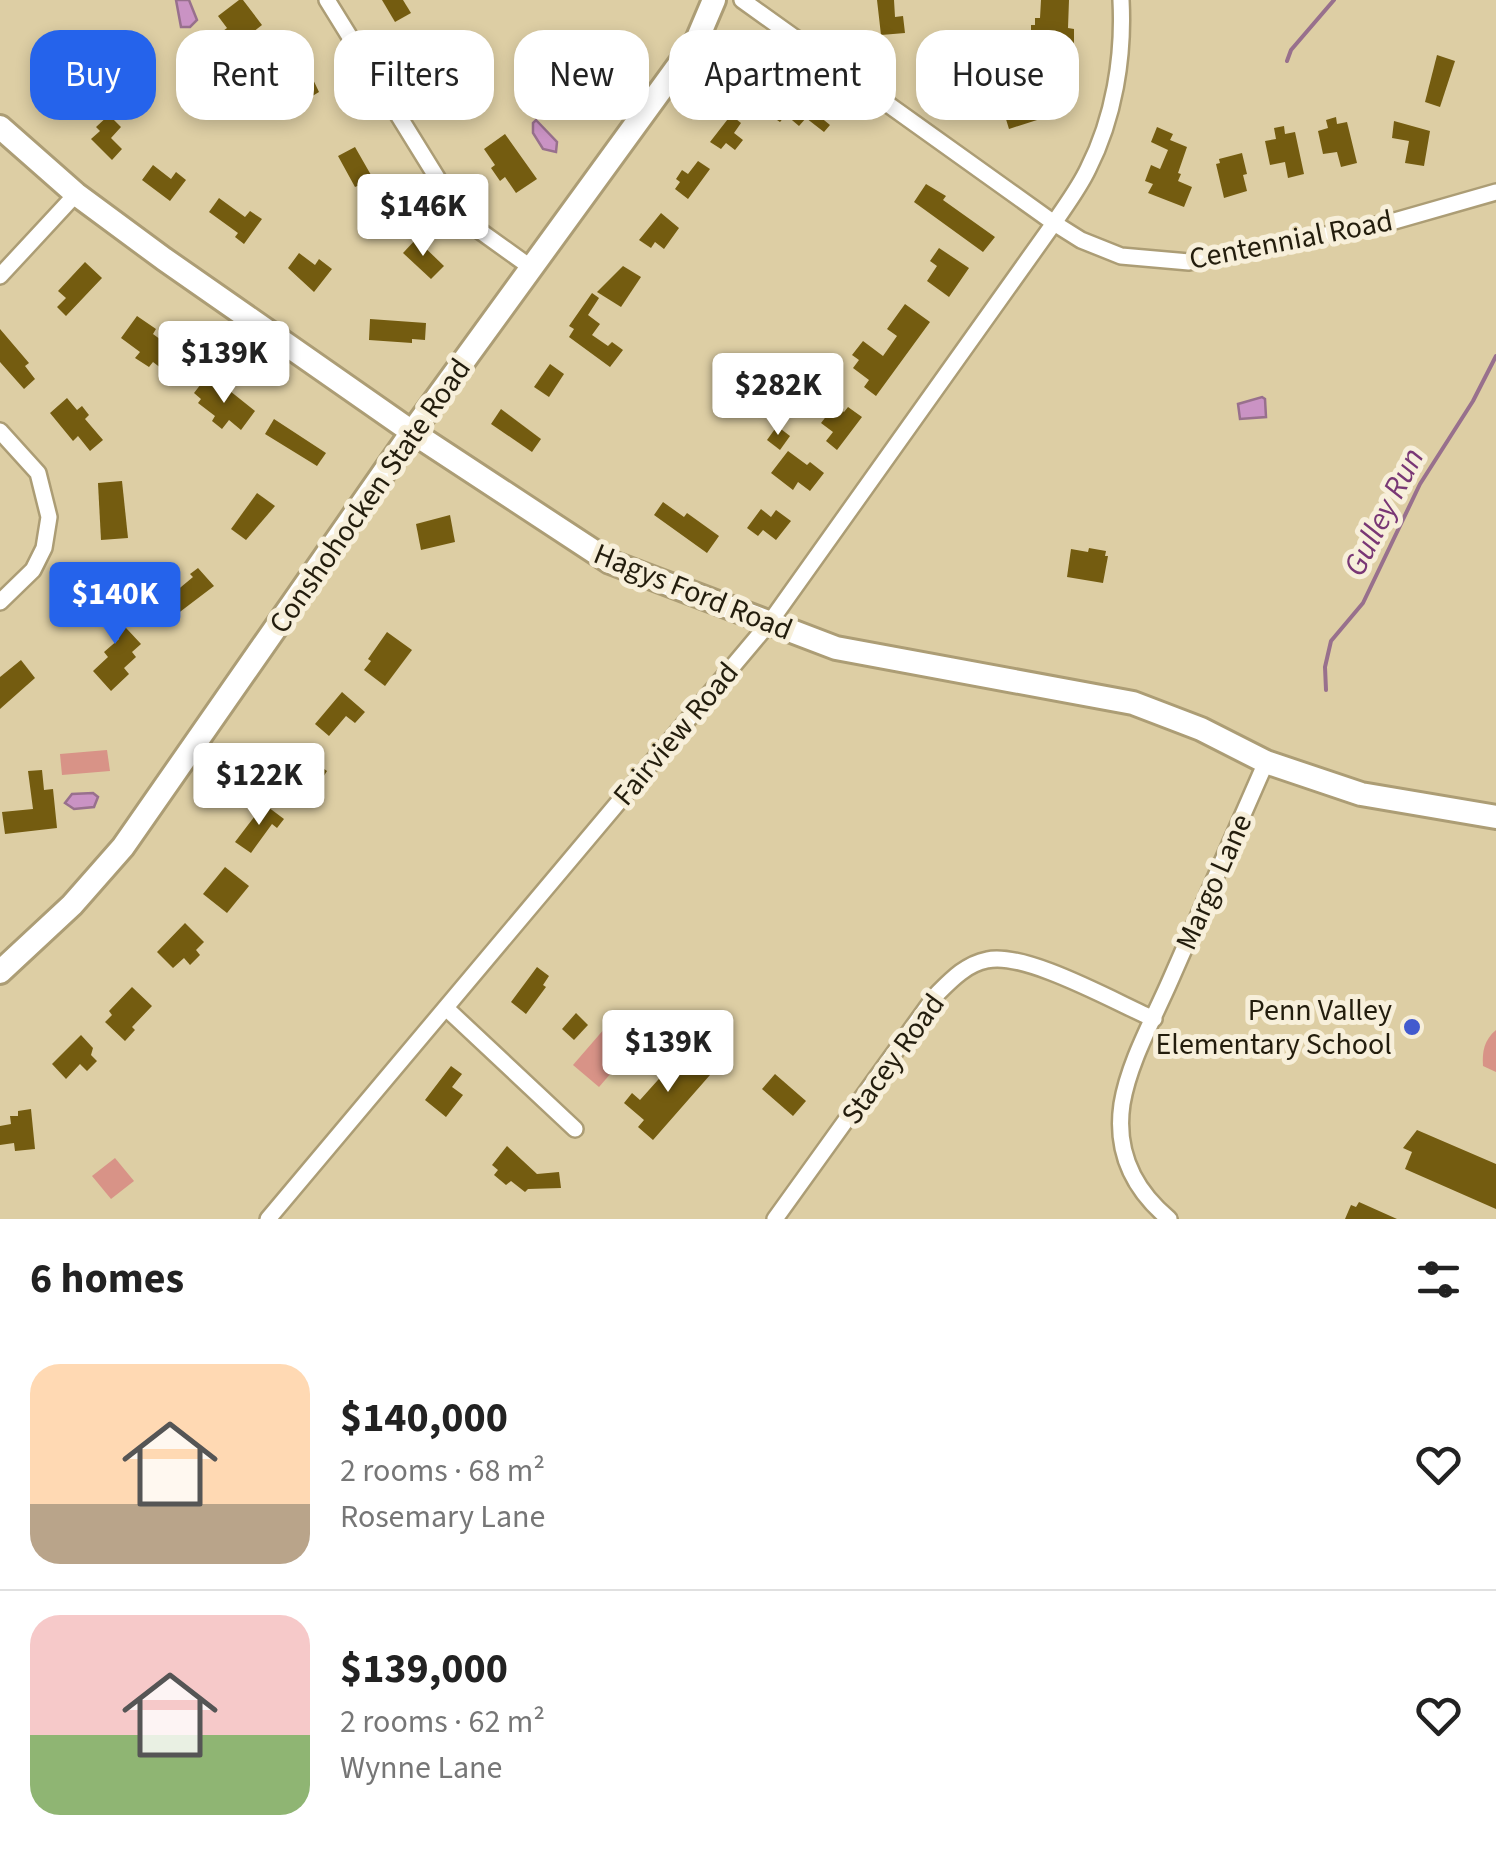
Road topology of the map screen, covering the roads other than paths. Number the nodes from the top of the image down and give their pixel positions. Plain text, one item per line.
1 (326, 0) edge
2 (714, 0) edge
3 (742, 0) edge
4 (1121, 0) edge
5 (0, 127) edge
6 (1496, 192) edge
7 (76, 194) junction
8 (1054, 222) junction
9 (533, 268) junction
10 (0, 276) edge
11 (0, 431) edge
12 (412, 432) junction
13 (0, 602) edge
14 (770, 622) junction
15 (1266, 762) junction
16 (1496, 817) edge
17 (0, 972) edge
18 (446, 1009) junction
19 (1154, 1019) junction
20 (575, 1129) dead end
21 (268, 1219) edge
22 (775, 1219) edge
23 (1168, 1219) edge

1 - 9 street
2 - 9 street, Conshohocken State Road
3 - 8 street, Centennial Road
4 - 8 street, Fairview Road
5 - 7 street, Hagys Ford Road
6 - 8 street, Centennial Road
7 - 10 street
7 - 12 street, Hagys Ford Road
8 - 14 street, Fairview Road
9 - 12 street, Conshohocken State Road
11 - 13 street
12 - 14 street, Hagys Ford Road
12 - 17 street, Conshohocken State Road
14 - 15 street, Hagys Ford Road
14 - 18 street, Fairview Road
15 - 16 street, Hagys Ford Road
15 - 19 street, Margo Lane
18 - 20 street
18 - 21 street, Fairview Road
19 - 22 street, Stacey Road
19 - 23 street, Margo Lane

